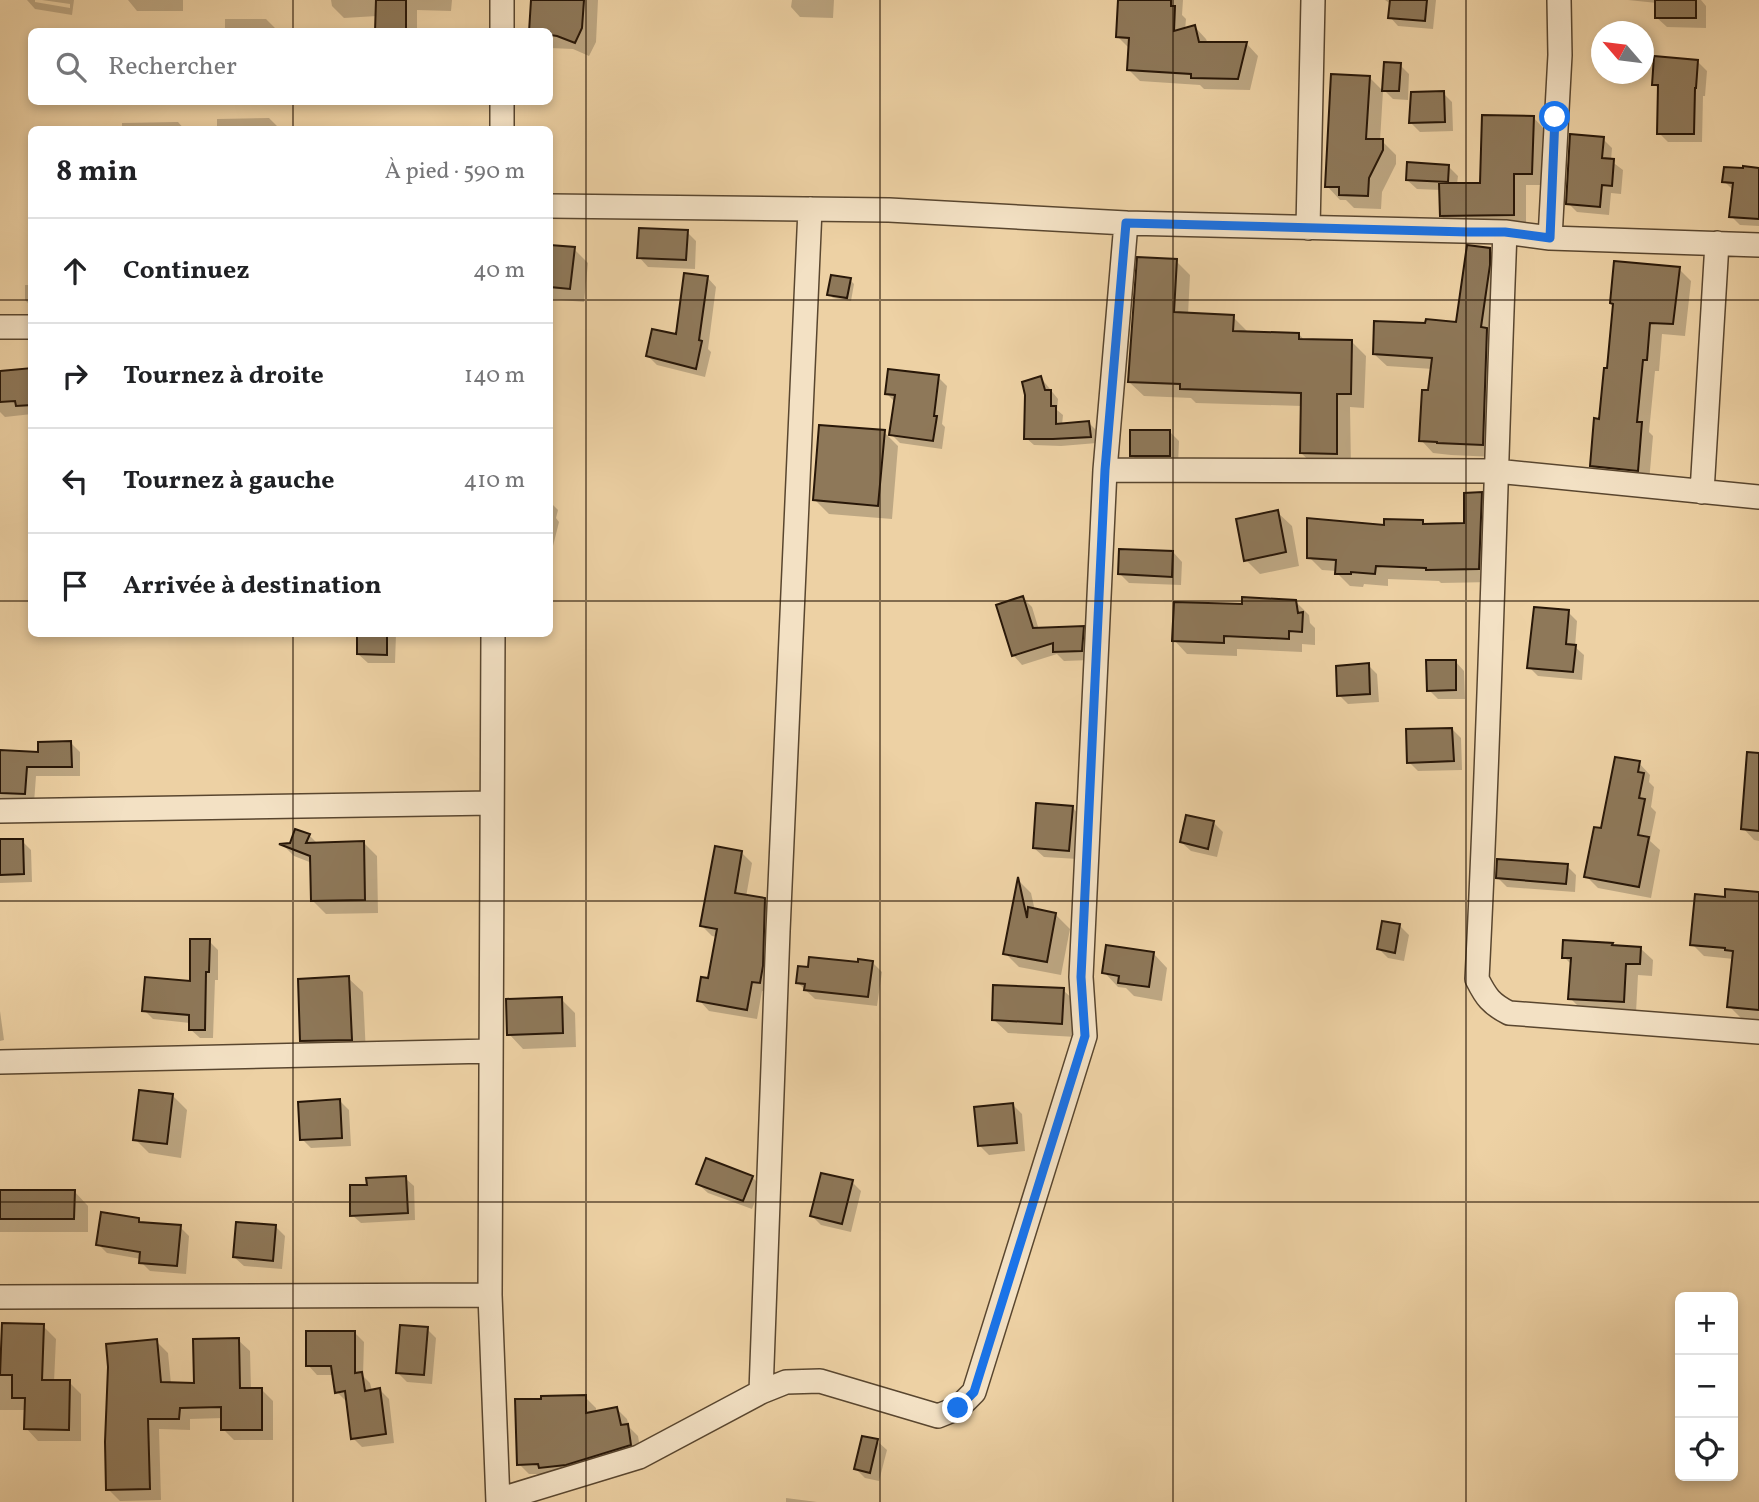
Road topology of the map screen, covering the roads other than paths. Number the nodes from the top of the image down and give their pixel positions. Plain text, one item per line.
1 (502, 0) edge
2 (1313, 0) edge
3 (1559, 0) edge
4 (502, 28) edge
5 (502, 105) edge
6 (502, 126) edge
7 (553, 206) edge
8 (810, 209) junction
9 (1126, 223) junction
10 (1308, 228) junction
11 (1505, 232) junction
12 (1550, 238) junction
13 (1717, 243) junction
14 (1759, 245) edge
15 (0, 327) edge
16 (28, 327) edge
17 (1105, 470) junction
18 (1496, 471) junction
19 (1702, 492) junction
20 (1759, 497) edge
21 (493, 637) edge
22 (492, 803) junction
23 (0, 811) edge
24 (1759, 1032) edge
25 (491, 1051) junction
26 (0, 1062) edge
27 (490, 1295) junction
28 (0, 1297) edge
29 (761, 1392) junction
30 (498, 1501) edge

1 - 4 street
2 - 10 street
3 - 12 street
5 - 6 street
7 - 8 street
8 - 9 street
8 - 29 street
9 - 10 street
9 - 17 street
10 - 11 street
11 - 12 street
11 - 18 street
12 - 13 street
13 - 14 street
13 - 19 street
15 - 16 street
17 - 18 street
17 - 29 street
18 - 19 street
18 - 24 street
19 - 20 street
21 - 22 street
22 - 23 street
22 - 25 street
25 - 26 street
25 - 27 street
27 - 28 street
27 - 30 street
29 - 30 street

